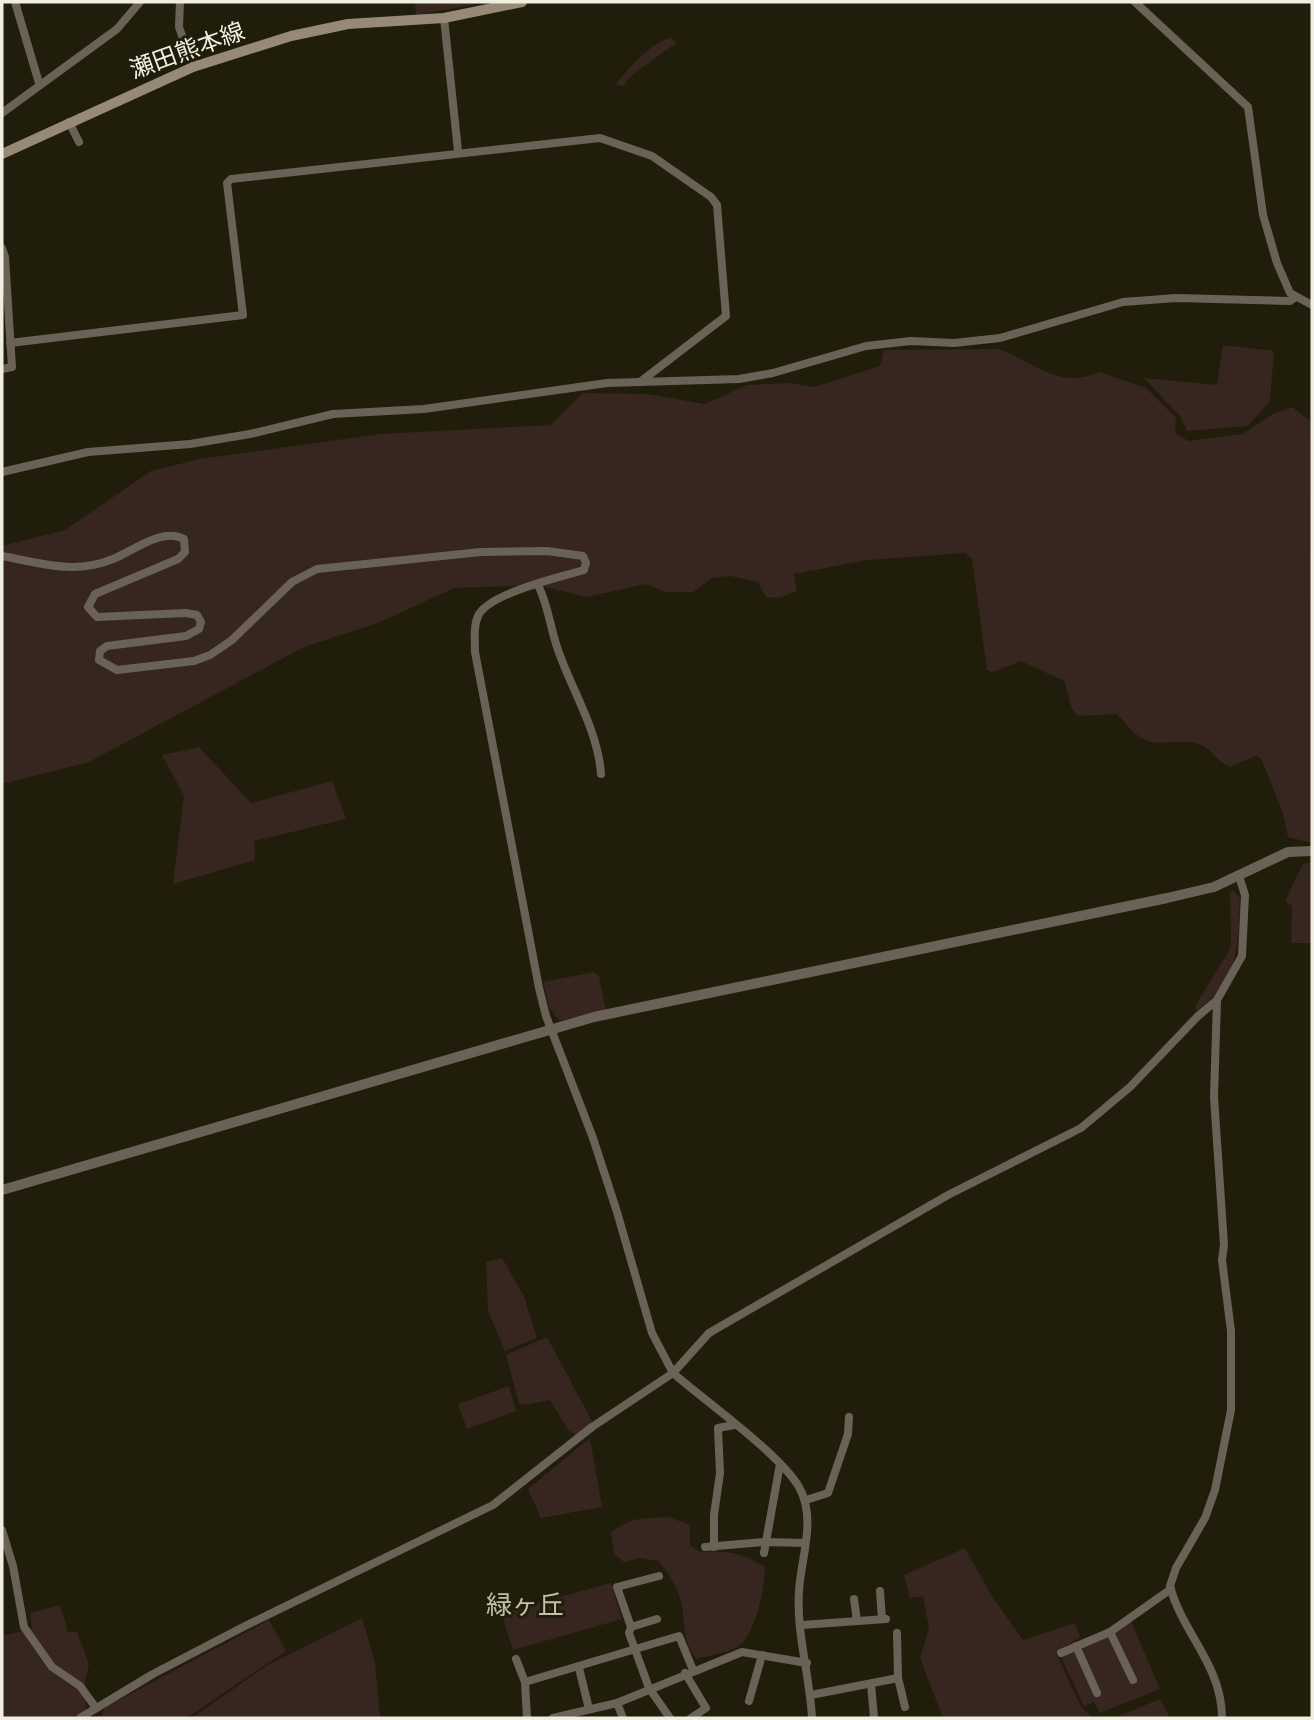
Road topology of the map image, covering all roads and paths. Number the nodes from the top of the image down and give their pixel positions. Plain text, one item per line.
1 (15, 2) edge
2 (139, 2) edge
3 (180, 2) edge
4 (522, 2) edge
5 (1135, 2) edge
6 (444, 18) junction
7 (193, 67) junction
8 (39, 83) junction
9 (2, 113) edge
10 (69, 122) junction
11 (79, 142) dead end
12 (458, 152) junction
13 (2, 155) edge
14 (2, 248) edge
15 (1296, 297) junction
16 (1312, 305) edge
17 (10, 343) junction
18 (2, 369) edge
19 (640, 382) junction
20 (2, 472) edge
21 (2, 556) edge
22 (538, 586) junction
23 (601, 774) dead end
24 (1312, 851) edge
25 (1239, 876) junction
26 (1217, 1000) junction
27 (551, 1031) junction
28 (2, 1189) edge
29 (673, 1373) junction
30 (849, 1417) dead end
31 (734, 1425) junction
32 (780, 1464) junction
33 (806, 1500) junction
34 (2, 1530) edge
35 (765, 1542) junction
36 (805, 1543) junction
37 (764, 1553) dead end
38 (659, 1576) dead end
39 (1171, 1589) junction
40 (880, 1591) dead end
41 (855, 1600) dead end
42 (657, 1619) dead end
43 (857, 1621) junction
44 (802, 1625) junction
45 (631, 1628) junction
46 (1110, 1632) junction
47 (897, 1633) dead end
48 (1076, 1646) junction
49 (636, 1651) junction
50 (1061, 1653) dead end
51 (762, 1654) junction
52 (516, 1659) dead end
53 (807, 1663) junction
54 (579, 1668) junction
55 (689, 1672) junction
56 (898, 1678) junction
57 (1133, 1680) dead end
58 (525, 1682) junction
59 (871, 1684) junction
60 (649, 1688) junction
61 (1097, 1693) dead end
62 (811, 1695) junction
63 (749, 1701) dead end
64 (617, 1703) junction
65 (905, 1707) dead end
66 (96, 1708) junction
67 (589, 1709) junction
68 (80, 1718) edge
69 (527, 1718) edge
70 (550, 1718) edge
71 (623, 1718) edge
72 (670, 1718) edge
73 (691, 1718) edge
74 (812, 1718) edge
75 (874, 1718) edge
76 (1222, 1718) edge

1 - 8 street
2 - 8 street
3 - 7 street
4 - 6 main road, 瀬田熊本線
5 - 15 street
6 - 7 main road, 瀬田熊本線
6 - 12 street
7 - 10 main road, 瀬田熊本線
8 - 9 street
10 - 11 street
10 - 13 main road, 瀬田熊本線
12 - 17 street
12 - 19 street
14 - 17 street
15 - 16 street
15 - 19 street
17 - 18 street
19 - 20 street
21 - 22 street
22 - 23 street
22 - 27 street
24 - 25 street
25 - 26 street
25 - 27 street
26 - 29 street
26 - 39 street
27 - 28 street
27 - 29 street
29 - 31 street
29 - 66 street
30 - 33 street
31 - 32 street
31 - 35 street
32 - 33 street
32 - 35 street
33 - 36 street
34 - 66 street
35 - 36 street
35 - 37 street
36 - 44 street
38 - 45 street
39 - 46 street
39 - 76 street
40 - 43 street
41 - 43 street
42 - 45 street
43 - 44 street
44 - 53 street
45 - 49 street
46 - 48 street
46 - 57 street
47 - 56 street
48 - 50 street
48 - 61 street
49 - 54 street
49 - 55 street
49 - 60 street
51 - 53 street
51 - 55 street
51 - 63 street
52 - 58 street
53 - 62 street
54 - 58 street
54 - 67 street
55 - 60 street
55 - 73 street
56 - 59 street
56 - 65 street
58 - 69 street
59 - 62 street
59 - 75 street
60 - 64 street
60 - 72 street
62 - 74 street
64 - 67 street
64 - 71 street
66 - 68 street
67 - 70 street

